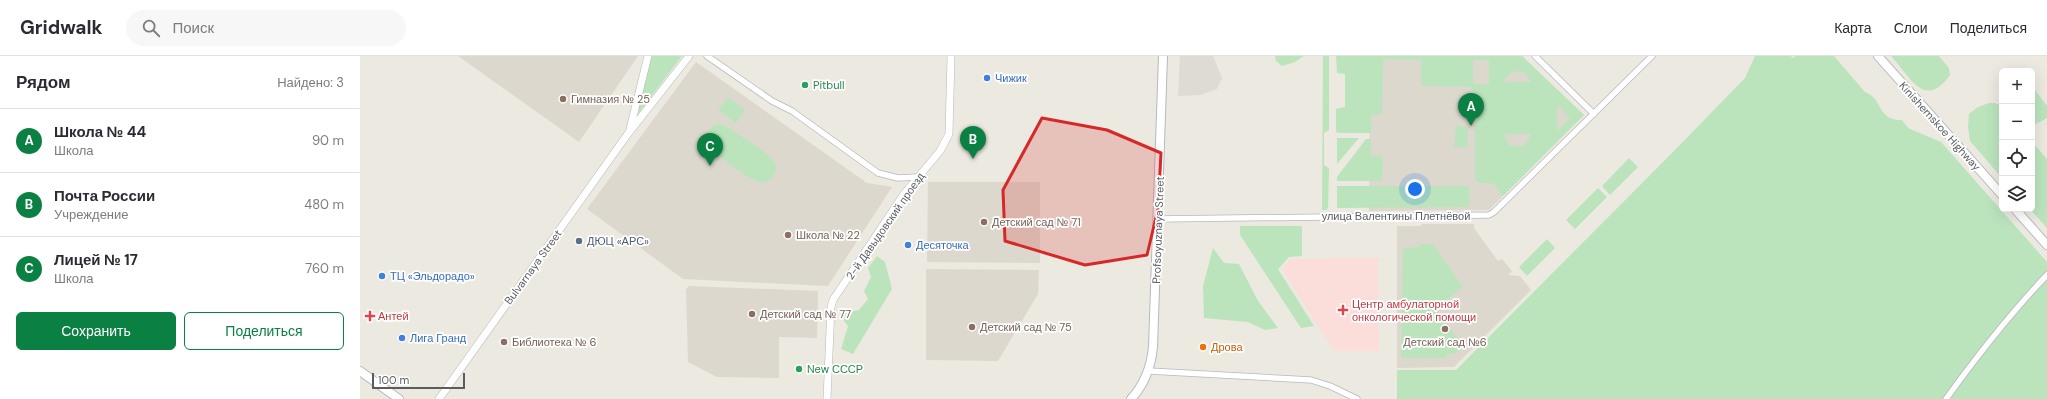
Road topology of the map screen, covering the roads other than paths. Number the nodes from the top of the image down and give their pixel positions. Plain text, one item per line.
1 (648, 56) edge
2 (688, 56) edge
3 (707, 56) edge
4 (952, 56) edge
5 (1163, 56) edge
6 (1535, 56) edge
7 (1652, 56) edge
8 (1878, 56) edge
9 (1594, 114) junction
10 (627, 135) junction
11 (917, 177) junction
12 (1999, 192) edge
13 (2018, 212) edge
14 (1158, 219) junction
15 (2047, 245) edge
16 (2047, 275) edge
17 (360, 371) edge
18 (1148, 371) junction
19 (400, 399) edge
20 (439, 399) edge
21 (827, 399) edge
22 (1131, 399) edge
23 (1357, 399) edge
24 (1946, 399) edge

1 - 10 street, Bulvarnaya Street
2 - 10 street, Bulvarnaya Street
3 - 11 street
4 - 11 street, 2-й Давыдовский проезд
5 - 14 main road, Profsoyuznaya Street
6 - 9 street
7 - 9 street, улица Валентины Плетнёвой
8 - 12 main road, Kinishemskoe Highway
9 - 14 street, улица Валентины Плетнёвой
10 - 20 street, Bulvarnaya Street
11 - 21 street, 2-й Давыдовский проезд
13 - 15 main road
14 - 18 main road, Profsoyuznaya Street
16 - 24 street
17 - 19 main road
18 - 22 main road, Profsoyuznaya Street
18 - 23 street

